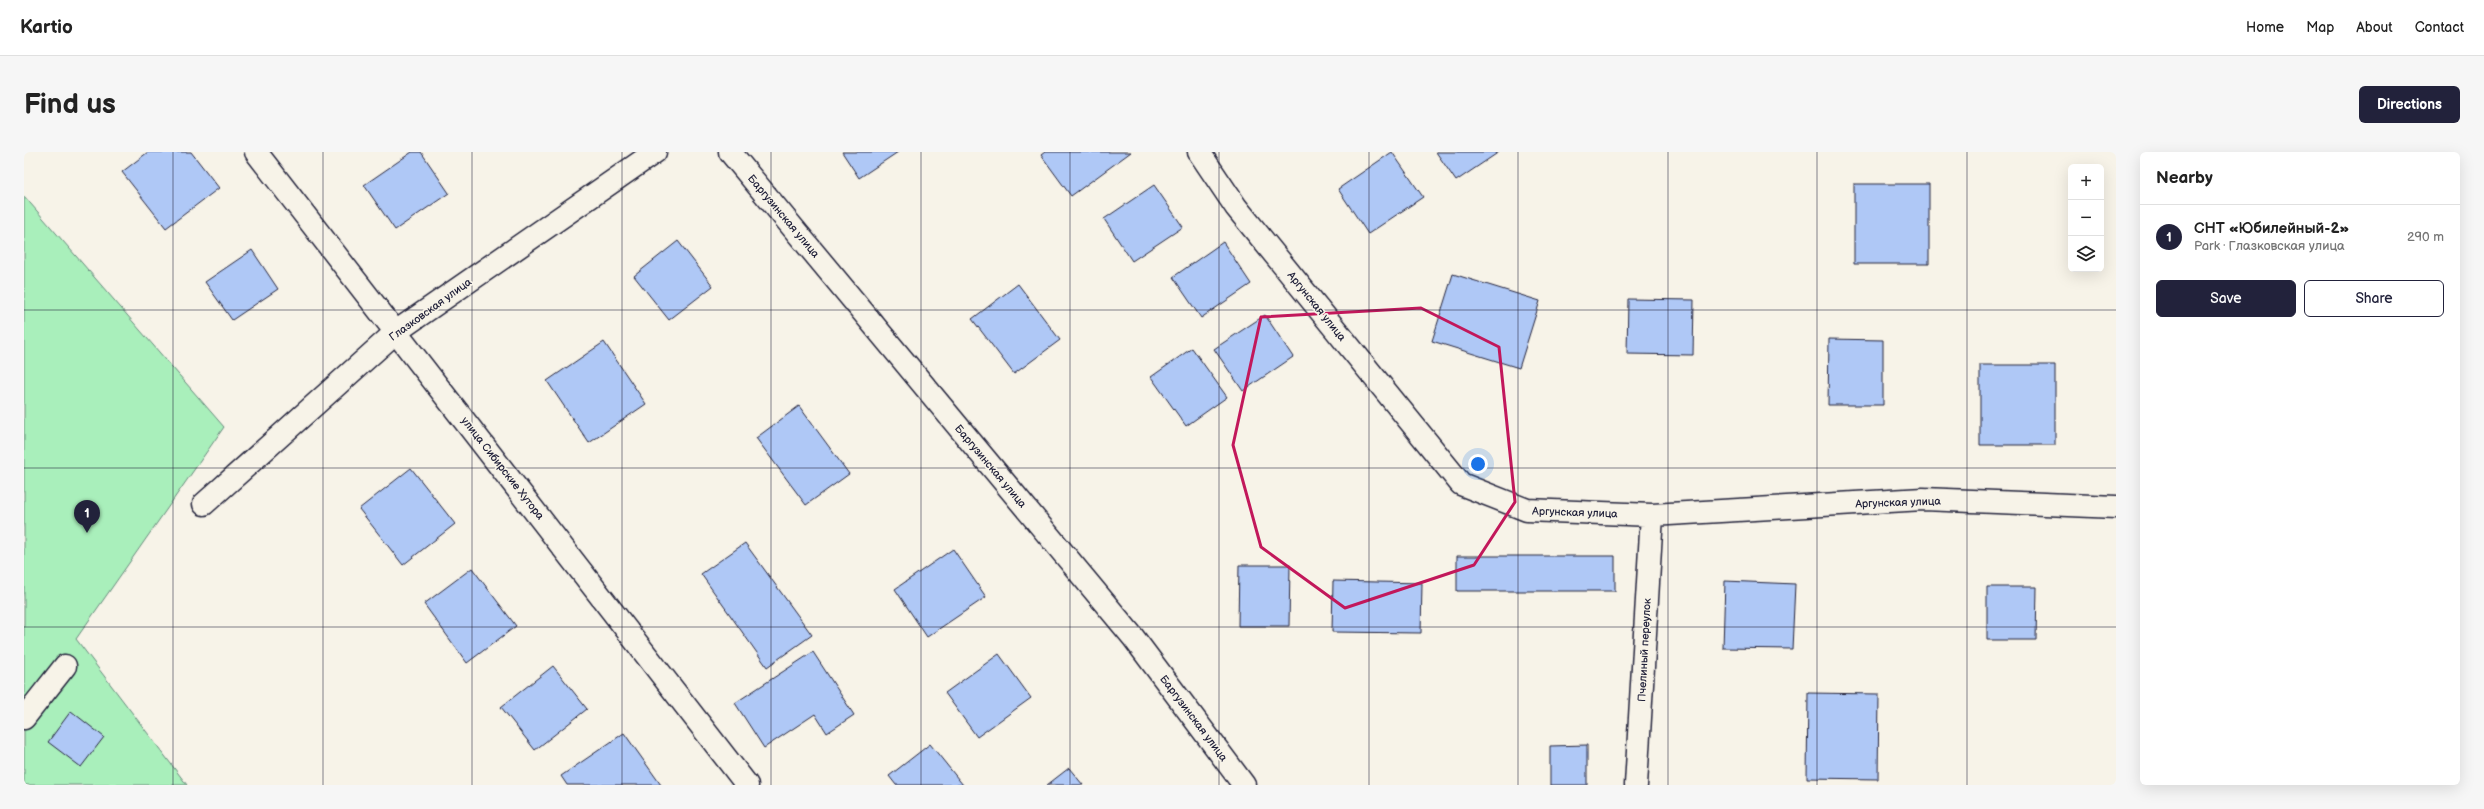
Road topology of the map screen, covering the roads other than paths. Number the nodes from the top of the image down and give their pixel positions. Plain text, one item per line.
1 (256, 152) edge
2 (655, 152) edge
3 (730, 152) edge
4 (1199, 152) edge
5 (397, 331) junction
6 (204, 504) dead end
7 (2116, 507) edge
8 (1652, 515) junction
9 (65, 666) dead end
10 (24, 718) edge
11 (747, 785) edge
12 (1244, 785) edge
13 (1636, 785) edge

1 - 5 street, улица Сибирские Хутора
2 - 5 street, Глазковская улица
3 - 12 street, Баргузинская улица
4 - 8 street, Аргунская улица
5 - 6 street, Глазковская улица
5 - 11 street, улица Сибирские Хутора
7 - 8 street, Аргунская улица
8 - 13 street, Пчелиный переулок
9 - 10 street

